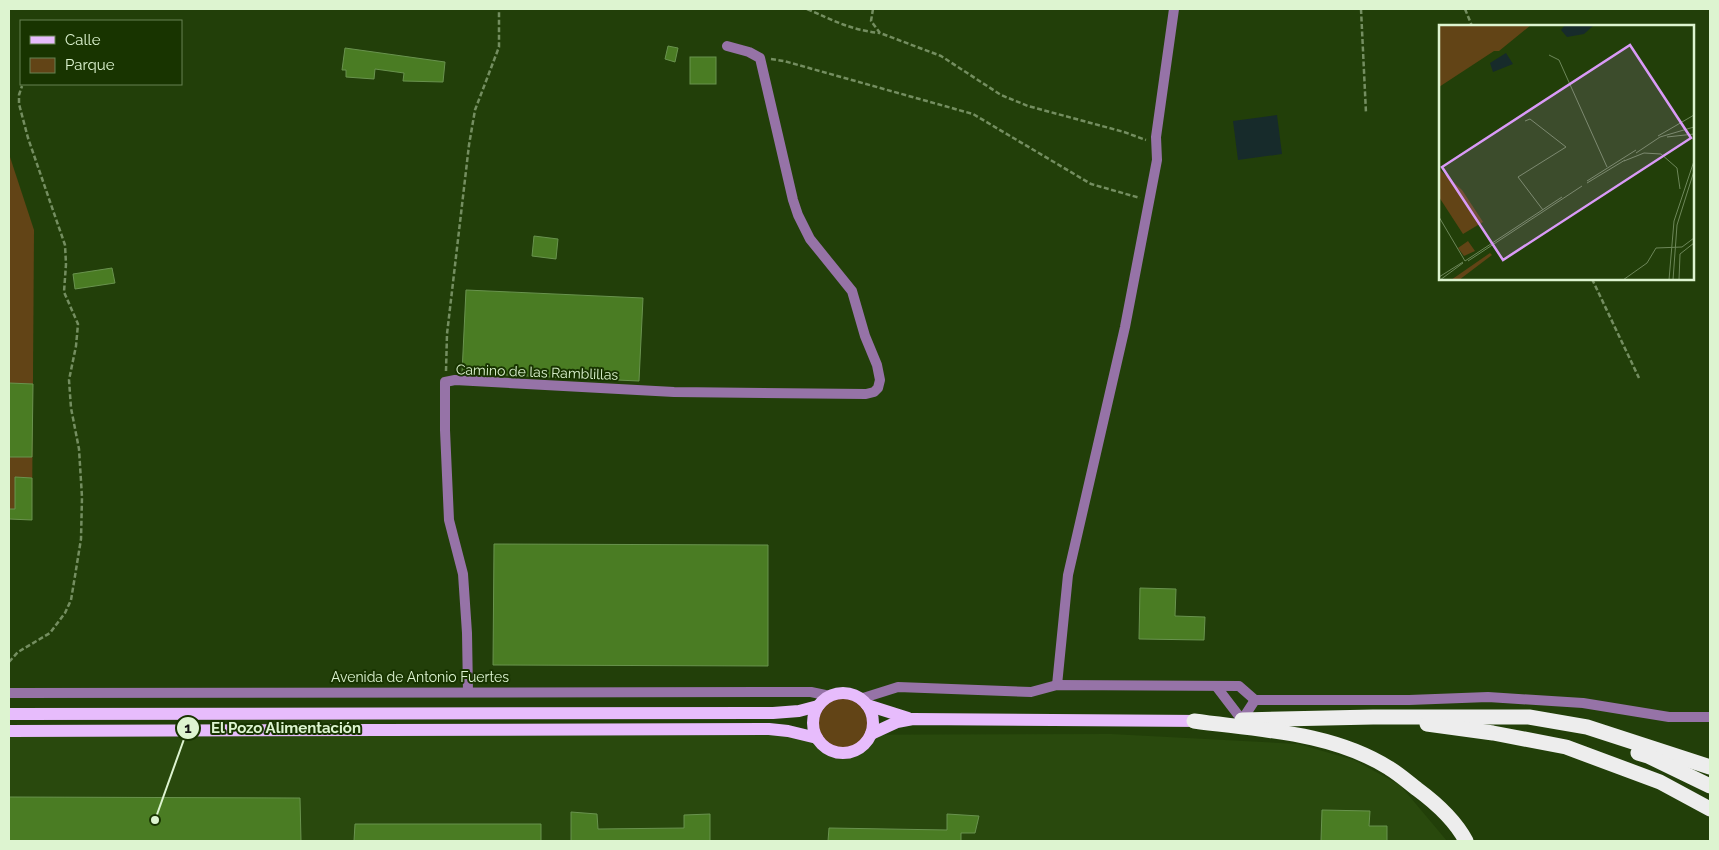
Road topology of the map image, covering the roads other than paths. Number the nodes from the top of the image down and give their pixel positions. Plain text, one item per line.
1 (1174, 9) edge
2 (728, 46) dead end
3 (1057, 684) junction
4 (1216, 686) junction
5 (468, 692) junction
6 (9, 693) edge
7 (830, 696) junction
8 (1255, 700) junction
9 (863, 702) junction
10 (818, 706) junction
11 (9, 714) edge
12 (1468, 716) junction
13 (1373, 717) junction
14 (1710, 717) edge
15 (913, 719) junction
16 (1242, 720) junction
17 (1194, 721) junction
18 (9, 731) edge
19 (871, 734) junction
20 (817, 738) junction
21 (1710, 767) edge
22 (1710, 786) edge
23 (1710, 809) edge
24 (1466, 841) edge

1 - 3 street
2 - 5 street, Camino de las Ramblillas
3 - 4 street
3 - 9 street
4 - 8 street
4 - 16 street
5 - 6 street, Avenida de Antonio Fuertes
5 - 7 street, Avenida de Antonio Fuertes
7 - 9 main road
7 - 10 main road
8 - 14 street
8 - 16 street
9 - 15 main road
9 - 19 main road
10 - 11 main road
10 - 20 main road
12 - 13 highway
12 - 21 highway
12 - 22 highway
13 - 16 highway
13 - 23 highway
15 - 17 main road
15 - 19 main road
16 - 17 main road
17 - 24 highway
18 - 20 main road
19 - 20 main road

